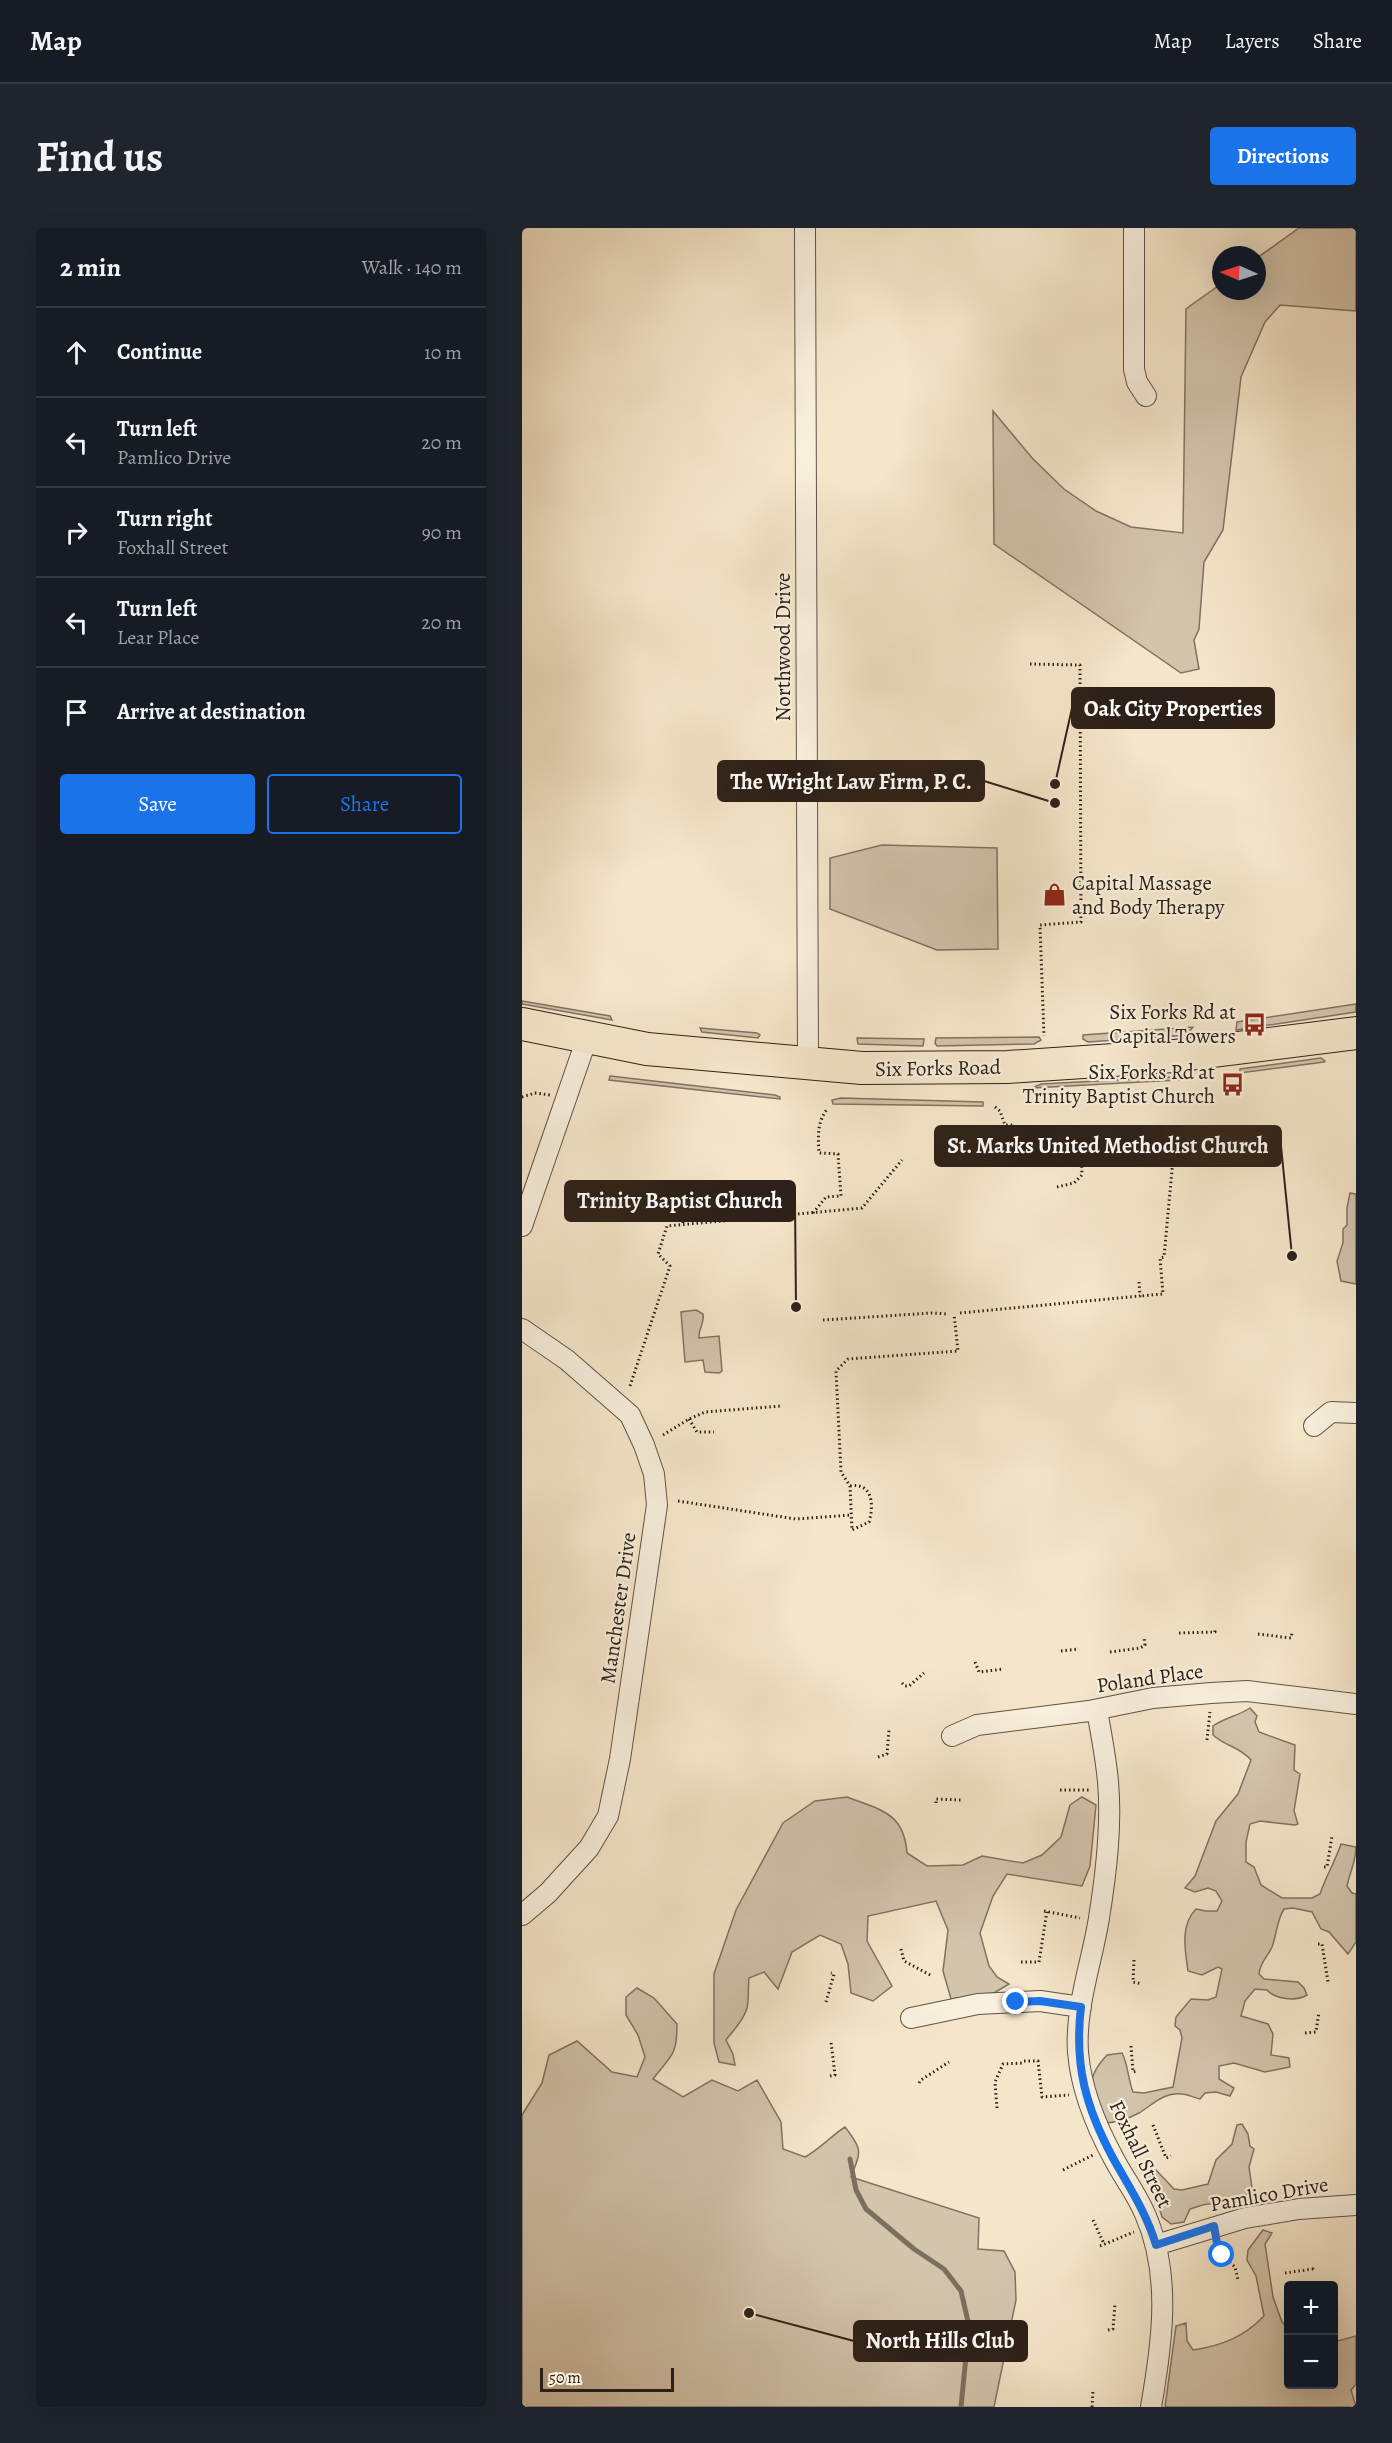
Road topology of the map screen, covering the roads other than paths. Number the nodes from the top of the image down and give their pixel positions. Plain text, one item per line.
1 (805, 228) edge
2 (1134, 228) edge
3 (1146, 396) dead end
4 (522, 1024) edge
5 (1356, 1034) edge
6 (587, 1038) junction
7 (808, 1065) junction
8 (522, 1226) edge
9 (522, 1329) edge
10 (1356, 1413) edge
11 (1314, 1426) dead end
12 (1356, 1704) edge
13 (1097, 1710) junction
14 (952, 1736) dead end
15 (522, 1916) edge
16 (1081, 2007) junction
17 (911, 2018) dead end
18 (1356, 2205) edge
19 (1156, 2245) junction
20 (1151, 2407) edge

1 - 7 street, Northwood Drive
2 - 3 street
4 - 6 main road, Six Forks Road
5 - 7 main road, Six Forks Road
6 - 7 main road, Six Forks Road
6 - 8 street
9 - 15 street, Manchester Drive
10 - 11 street
12 - 13 street, Poland Place
13 - 14 street, Poland Place
13 - 16 street, Foxhall Street
16 - 17 street
16 - 19 street, Foxhall Street
18 - 19 street, Pamlico Drive
19 - 20 street, Foxhall Street

